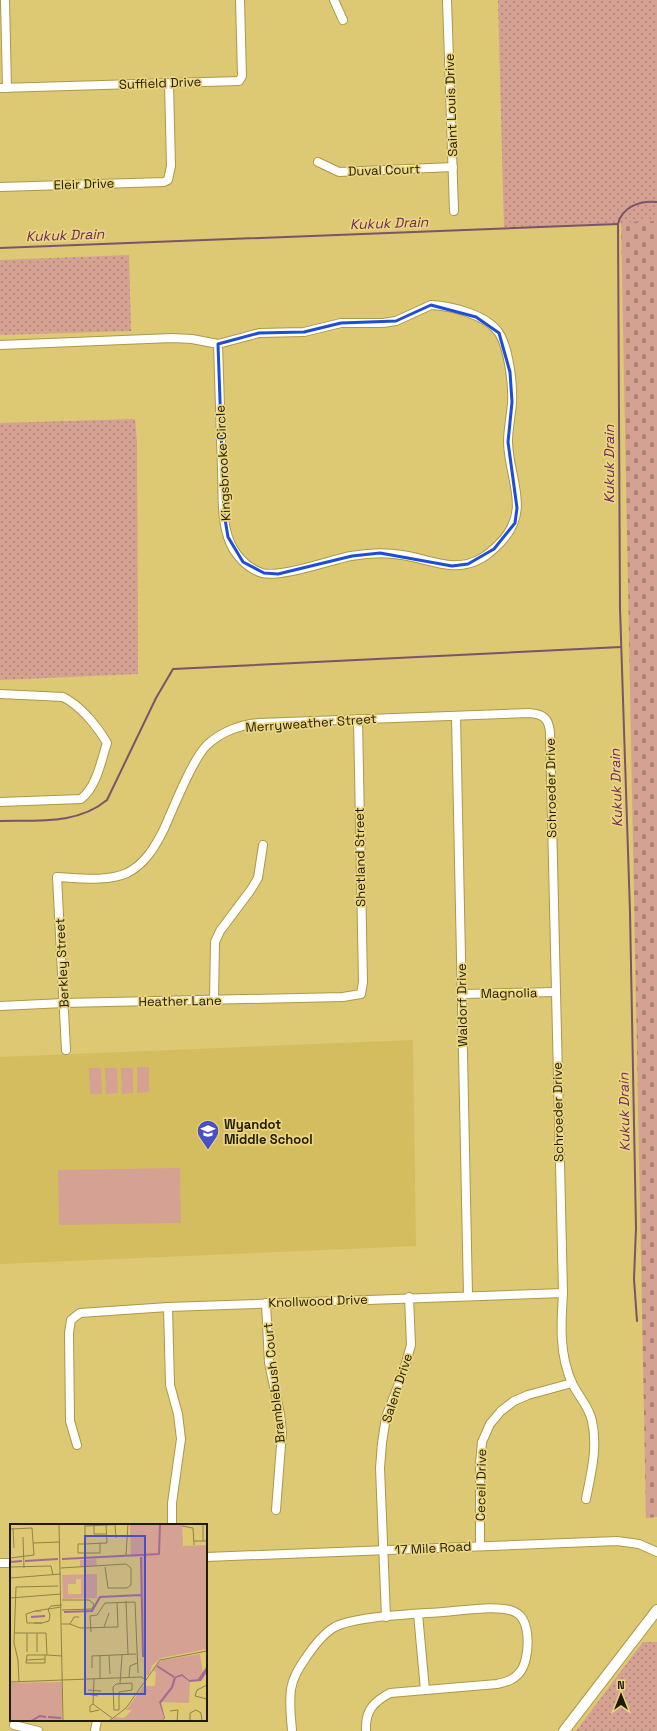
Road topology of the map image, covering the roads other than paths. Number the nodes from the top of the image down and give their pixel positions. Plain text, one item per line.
1 (5, 0) edge
2 (240, 0) edge
3 (334, 0) edge
4 (447, 0) edge
5 (343, 20) dead end
6 (169, 83) junction
7 (4, 88) edge
8 (318, 162) dead end
9 (453, 167) junction
10 (0, 187) edge
11 (454, 211) dead end
12 (218, 344) junction
13 (0, 345) edge
14 (0, 694) edge
15 (456, 716) junction
16 (546, 717) joint
17 (358, 719) junction
18 (0, 802) edge
19 (262, 845) dead end
20 (57, 877) joint
21 (556, 992) junction
22 (360, 994) joint
23 (462, 994) junction
24 (214, 1000) junction
25 (64, 1003) junction
26 (0, 1006) edge
27 (66, 1050) dead end
28 (563, 1293) junction
29 (468, 1295) junction
30 (409, 1297) junction
31 (266, 1303) junction
32 (168, 1307) junction
33 (572, 1383) junction
34 (77, 1445) dead end
35 (586, 1500) dead end
36 (276, 1510) dead end
37 (172, 1524) edge
38 (480, 1546) junction
39 (383, 1550) junction
40 (657, 1552) edge
41 (207, 1557) edge
42 (657, 1610) edge
43 (418, 1614) junction
44 (386, 1617) junction
45 (425, 1690) junction
46 (97, 1721) edge
47 (14, 1725) dead end
48 (38, 1731) edge
49 (95, 1731) edge
50 (292, 1731) edge
51 (366, 1731) edge
52 (564, 1731) edge

1 - 7 street
2 - 6 street, Suffield Drive
3 - 5 street
4 - 9 street, Saint Louis Drive
6 - 7 street, Suffield Drive
6 - 10 street, Eleir Drive
8 - 9 street, Duval Court
9 - 11 street, Saint Louis Drive
12 - 12 street, Kingsbrooke Circle
12 - 13 street
14 - 18 street
15 - 16 street, Merryweather Street
15 - 17 street, Merryweather Street
15 - 23 street, Waldorf Drive
16 - 21 street, Schroeder Drive
17 - 20 street, Merryweather Street
17 - 22 street, Shetland Street
19 - 24 street
20 - 25 street, Berkley Street
21 - 23 street, Magnolia
21 - 28 street, Schroeder Drive
22 - 24 street, Heather Lane
23 - 29 street, Waldorf Drive
24 - 25 street, Heather Lane
25 - 26 street, Heather Lane
25 - 27 street, Berkley Street
28 - 29 street, Knollwood Drive
28 - 33 street, Schroeder Drive
29 - 30 street, Knollwood Drive
30 - 31 street, Knollwood Drive
30 - 39 street, Salem Drive
31 - 32 street, Knollwood Drive
31 - 36 street, Bramblebush Court
32 - 34 street, Knollwood Drive
32 - 37 street
33 - 35 street, Schroeder Drive
33 - 38 street, Ceceil Drive
38 - 39 street, 17 Mile Road
38 - 40 street, 17 Mile Road
39 - 41 street, 17 Mile Road
39 - 44 street, Salem Drive
42 - 52 street
43 - 44 street
43 - 45 street
43 - 45 street
44 - 50 street
45 - 51 street
46 - 49 street
47 - 48 street

